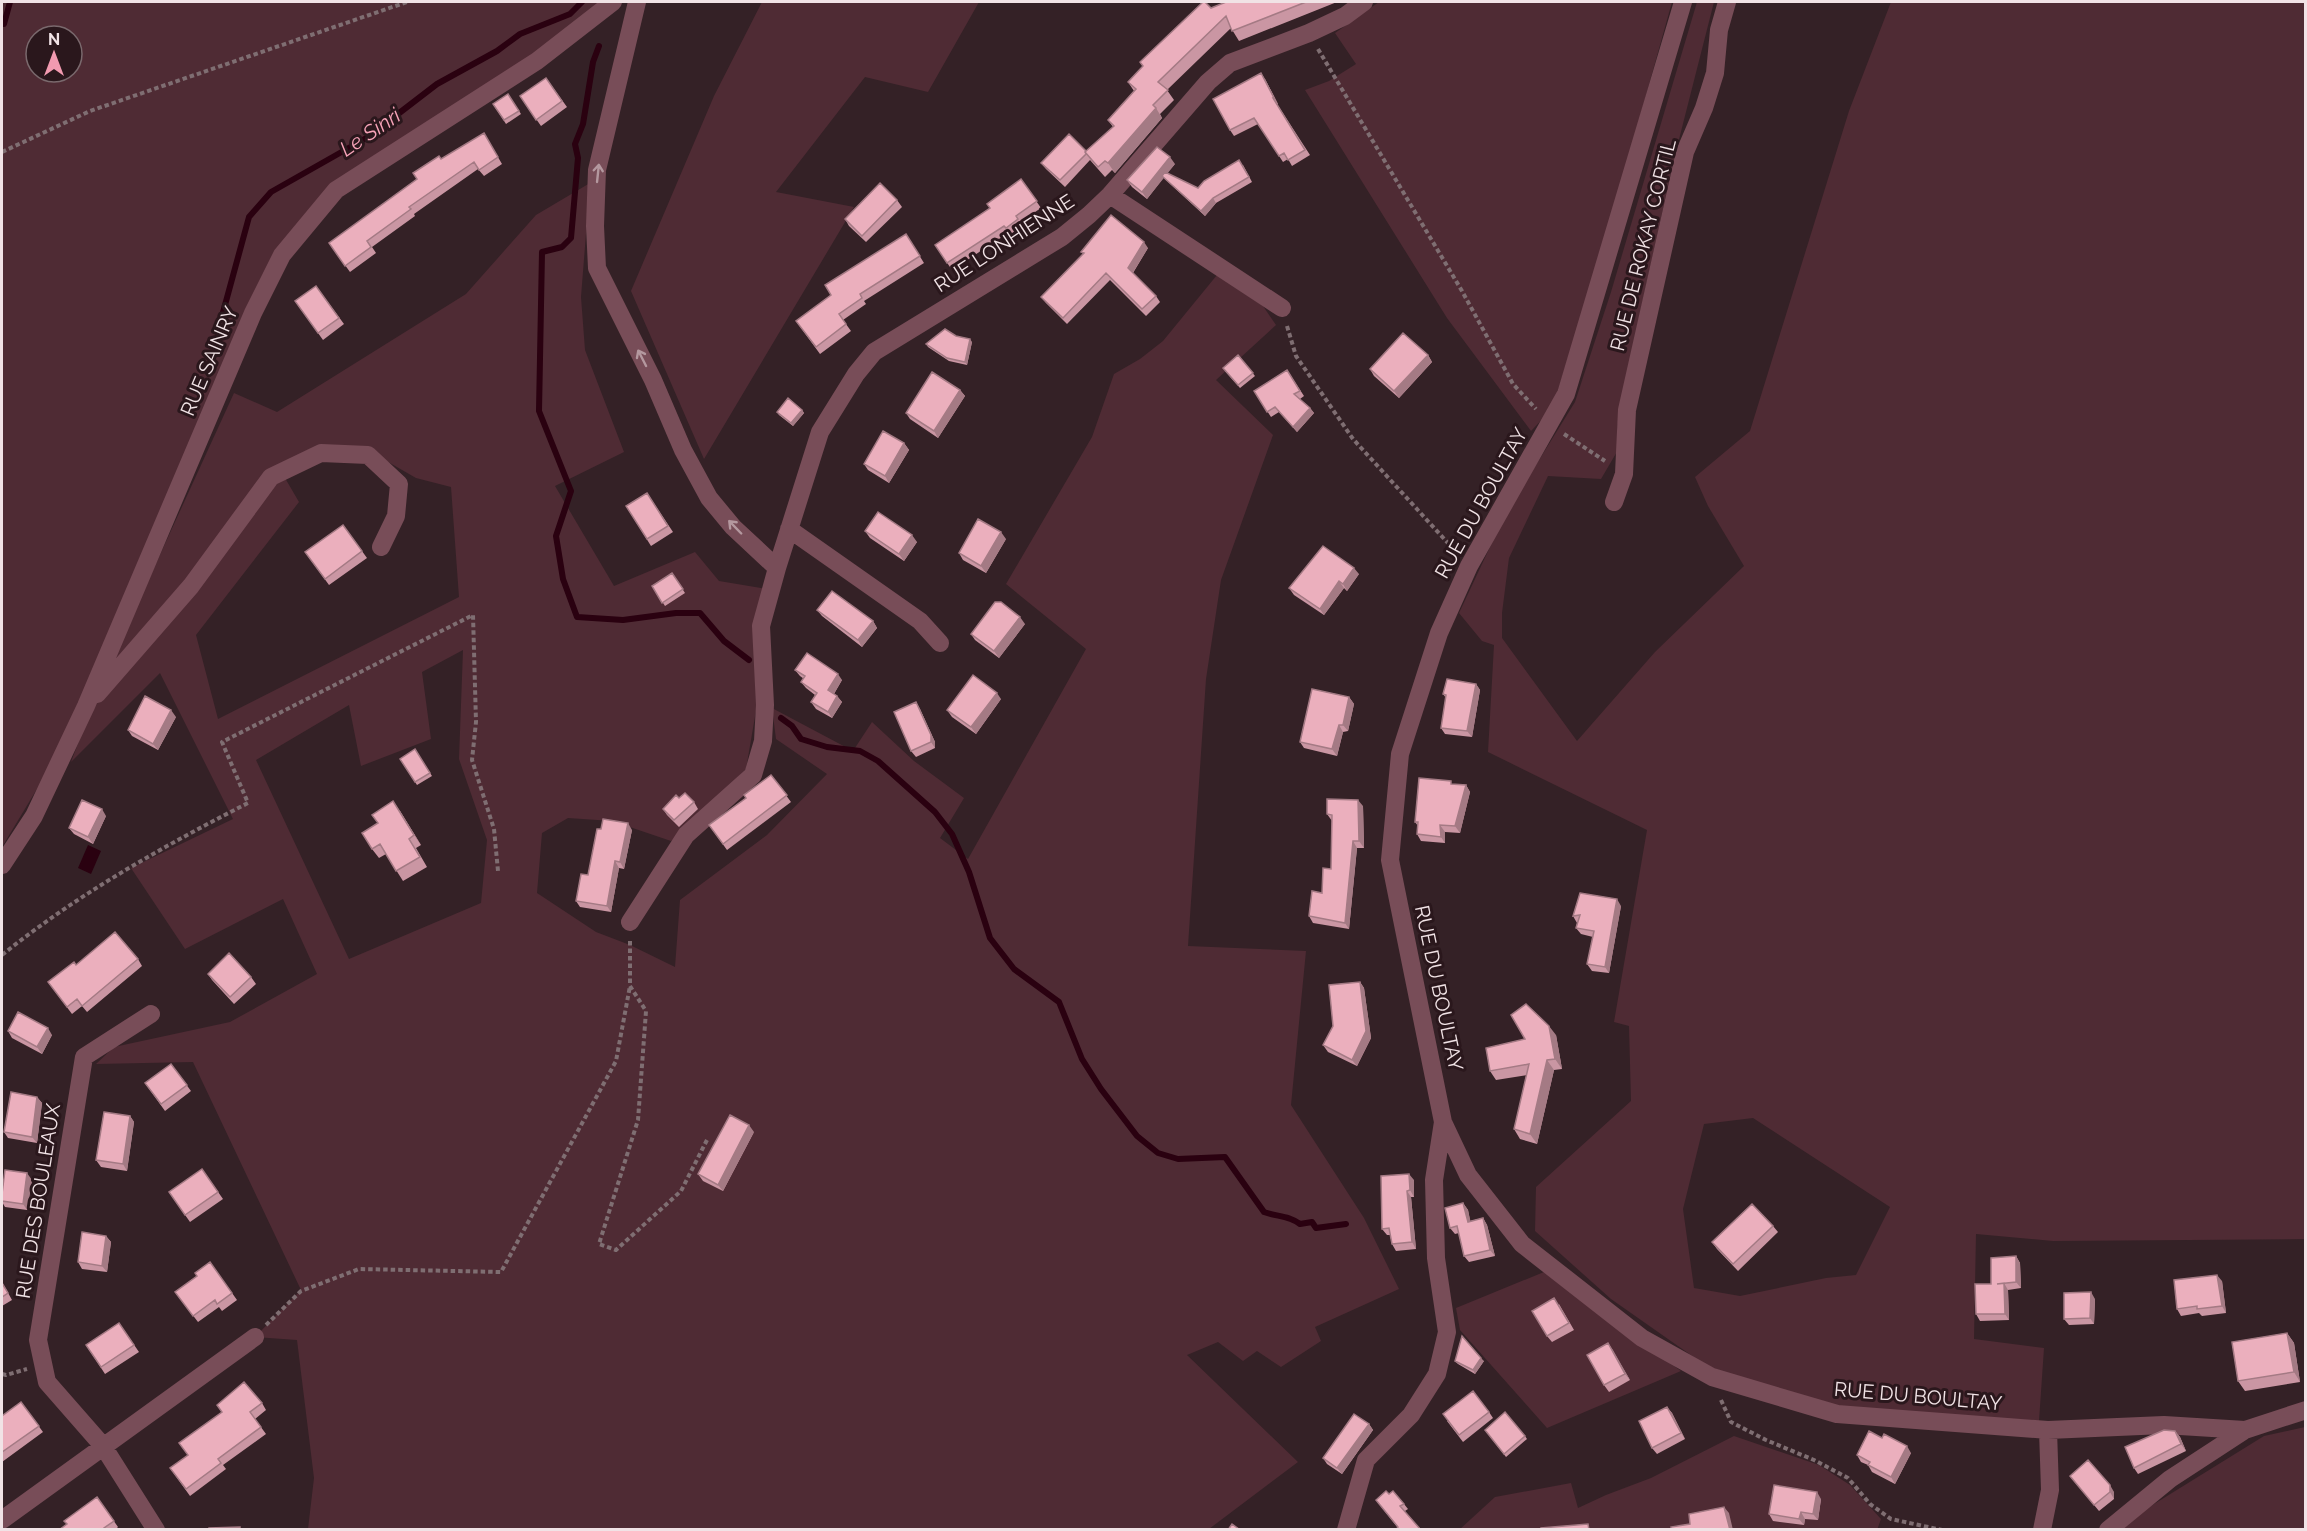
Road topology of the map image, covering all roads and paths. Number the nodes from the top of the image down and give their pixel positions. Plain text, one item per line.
1 (407, 2) edge
2 (613, 2) edge
3 (637, 2) edge
4 (1364, 2) edge
5 (1683, 2) edge
6 (1727, 2) edge
7 (1309, 33) junction
8 (2, 153) edge
9 (1110, 195) junction
10 (1282, 308) joint
11 (1550, 425) junction
12 (1624, 474) junction
13 (1614, 502) dead end
14 (789, 529) junction
15 (381, 547) dead end
16 (1469, 566) junction
17 (777, 568) junction
18 (940, 643) dead end
19 (86, 706) junction
20 (2, 865) edge
21 (498, 871) dead end
22 (630, 922) joint
23 (2, 955) edge
24 (630, 986) junction
25 (151, 1014) dead end
26 (1443, 1122) junction
27 (708, 1138) dead end
28 (255, 1336) joint
29 (1712, 1377) junction
30 (2306, 1410) edge
31 (2048, 1430) junction
32 (2245, 1430) junction
33 (103, 1446) junction
34 (2, 1520) edge
35 (156, 1530) edge
36 (1346, 1530) edge
37 (1942, 1530) edge
38 (2042, 1530) edge
39 (2108, 1530) edge

1 - 8 path
2 - 19 street, RUE SAINRY
17 -> 3 street
4 - 7 street, RUE LONHIENNE
5 - 11 street, RUE DU BOULTAY
6 - 12 street, RUE DE ROKAY CORTIL
7 - 9 street, RUE LONHIENNE
7 - 11 path
9 - 10 street
9 - 14 street, RUE LONHIENNE
10 - 16 path
11 - 12 path
11 - 16 street, RUE DU BOULTAY
12 - 13 street, RUE DE ROKAY CORTIL
14 - 17 street, RUE LONHIENNE
14 - 18 street
15 - 19 street
16 - 26 street, RUE DU BOULTAY
17 - 22 street, RUE LONHIENNE
19 - 20 street, RUE SAINRY
21 - 23 path
22 - 24 path
24 - 27 path
24 - 28 path
25 - 33 street, RUE DES BOULEAUX
26 - 29 street, RUE DU BOULTAY
26 - 36 street
28 - 33 street
29 - 31 street, RUE DU BOULTAY
29 - 37 path
30 - 32 street
31 - 32 street, RUE DU BOULTAY
31 - 38 street
32 - 39 street
33 - 34 street
33 - 35 street, RUE DES BOULEAUX

